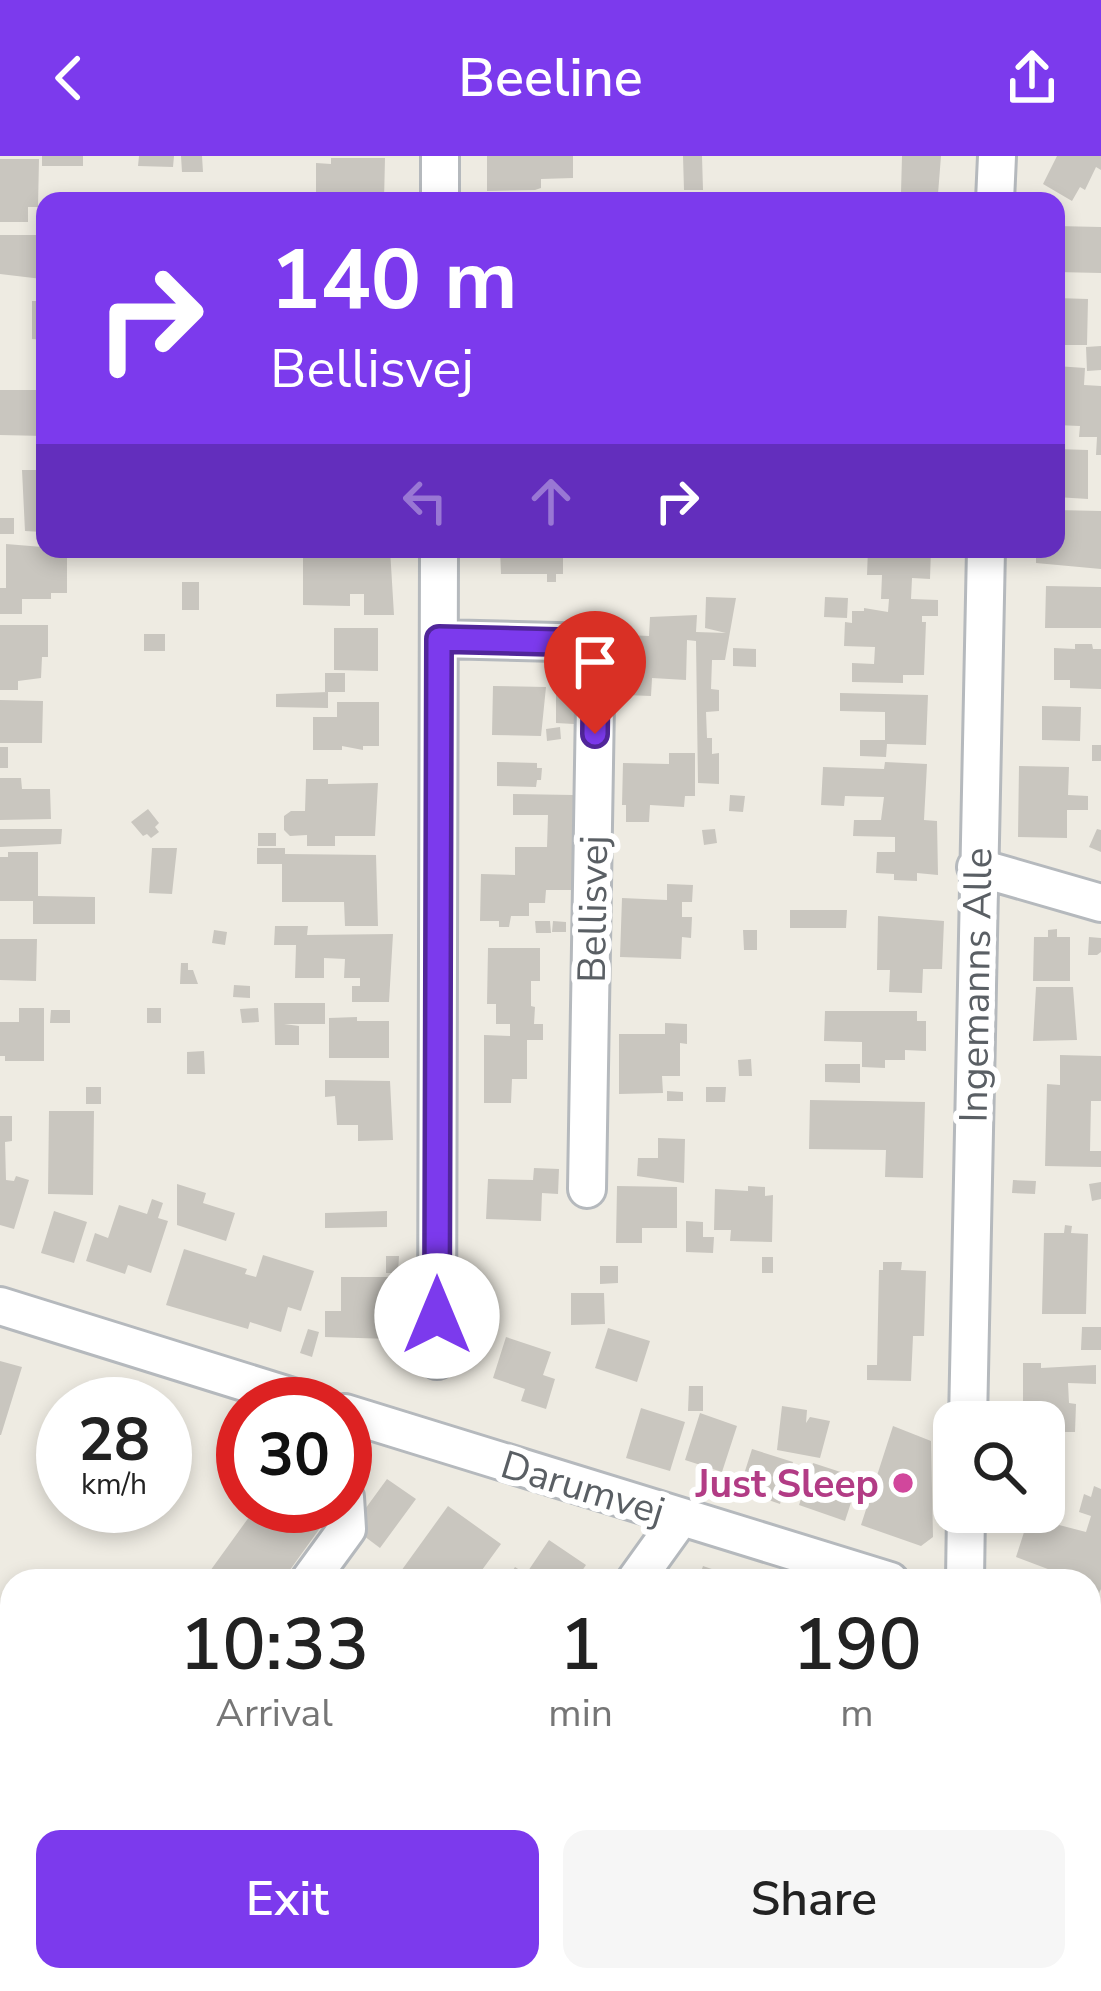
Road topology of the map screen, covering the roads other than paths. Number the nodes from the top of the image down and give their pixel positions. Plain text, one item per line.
1 (440, 156) edge
2 (997, 156) edge
3 (440, 192) edge
4 (995, 192) edge
5 (439, 558) edge
6 (986, 558) edge
7 (439, 639) junction
8 (976, 867) junction
9 (1101, 903) edge
10 (587, 1189) dead end
11 (0, 1306) edge
12 (437, 1360) dead end
13 (227, 1377) edge
14 (968, 1401) edge
15 (372, 1421) edge
16 (681, 1517) junction
17 (344, 1533) edge
18 (966, 1533) edge
19 (318, 1569) edge
20 (643, 1569) edge
21 (851, 1569) edge
22 (965, 1569) edge

1 - 3 street
2 - 4 street
5 - 7 street
6 - 8 street, Ingemanns Alle
7 - 10 street, Bellisvej
7 - 12 street
8 - 9 street
8 - 14 street, Ingemanns Alle
11 - 13 street
15 - 16 street, Darumvej
16 - 20 street
16 - 21 street, Darumvej
17 - 19 street
18 - 22 street

